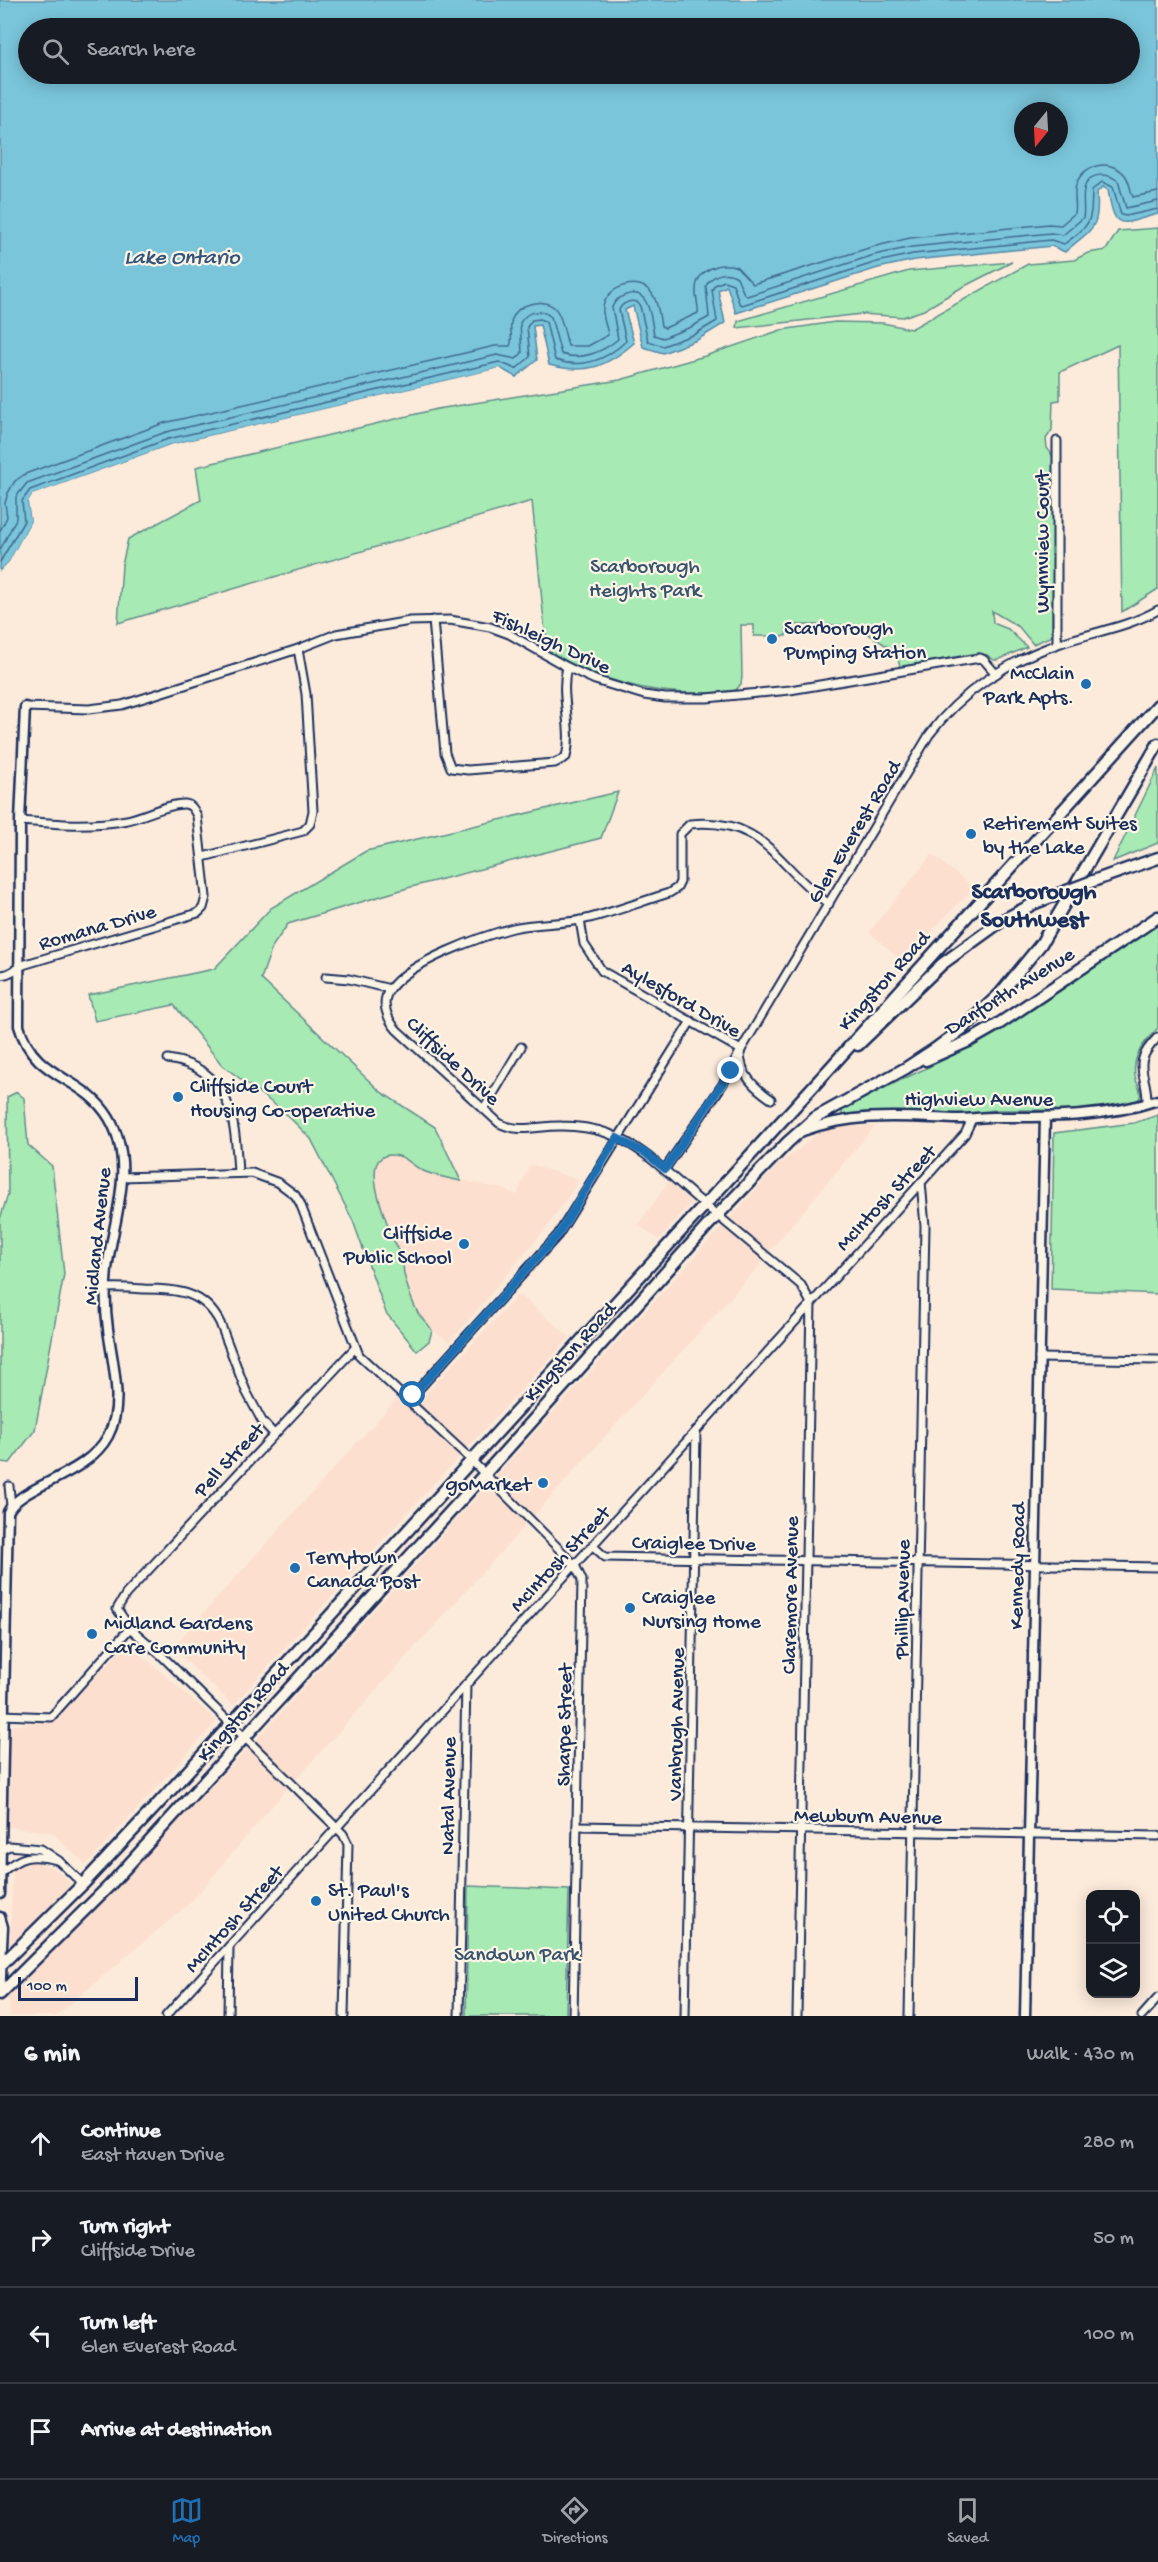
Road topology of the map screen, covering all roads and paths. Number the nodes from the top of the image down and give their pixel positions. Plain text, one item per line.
1 (1057, 441) dead end
2 (1158, 610) edge
3 (433, 620) junction
4 (1057, 644) junction
5 (298, 649) junction
6 (567, 667) junction
7 (996, 674) junction
8 (1158, 705) edge
9 (25, 707) joint
10 (1158, 744) edge
11 (20, 821) junction
12 (203, 857) junction
13 (1158, 858) edge
14 (828, 904) junction
15 (1158, 917) edge
16 (579, 921) junction
17 (19, 966) junction
18 (0, 975) edge
19 (326, 976) dead end
20 (390, 989) junction
21 (691, 1021) junction
22 (1158, 1037) edge
23 (521, 1047) dead end
24 (741, 1050) junction
25 (168, 1059) dead end
26 (830, 1068) junction
27 (906, 1068) junction
28 (771, 1099) dead end
29 (1158, 1100) edge
30 (1147, 1103) junction
31 (484, 1109) junction
32 (1045, 1117) junction
33 (972, 1119) junction
34 (800, 1132) junction
35 (617, 1138) junction
36 (665, 1169) junction
37 (238, 1173) junction
38 (122, 1177) junction
39 (921, 1182) junction
40 (704, 1204) junction
41 (718, 1215) junction
42 (106, 1288) junction
43 (811, 1303) junction
44 (354, 1348) junction
45 (1039, 1358) junction
46 (1158, 1360) edge
47 (408, 1401) junction
48 (696, 1433) junction
49 (274, 1434) junction
50 (471, 1462) junction
51 (484, 1474) junction
52 (9, 1486) dead end
53 (11, 1506) junction
54 (593, 1546) junction
55 (694, 1559) junction
56 (807, 1561) junction
57 (918, 1563) junction
58 (576, 1565) junction
59 (1034, 1565) junction
60 (1158, 1567) edge
61 (130, 1628) junction
62 (466, 1684) junction
63 (3, 1715) junction
64 (231, 1723) junction
65 (244, 1738) junction
66 (337, 1826) junction
67 (577, 1826) junction
68 (689, 1828) junction
69 (801, 1830) junction
70 (913, 1832) junction
71 (1029, 1834) junction
72 (1158, 1836) edge
73 (1, 1850) edge
74 (59, 1861) junction
75 (0, 1874) edge
76 (84, 1884) junction
77 (0, 1894) edge
78 (0, 1917) edge
79 (229, 1947) junction
80 (1, 1966) edge
81 (0, 1989) edge
82 (0, 1994) edge
83 (1158, 1998) edge
84 (166, 2016) edge
85 (228, 2016) edge
86 (344, 2016) edge
87 (459, 2016) edge
88 (573, 2016) edge
89 (685, 2016) edge
90 (797, 2016) edge
91 (909, 2016) edge
92 (1025, 2016) edge
93 (1142, 2016) edge

1 - 4 street, Wynnview Court
2 - 4 street, Glen Everest Road
3 - 5 street, Fishleigh Drive
3 - 6 street, Fishleigh Drive
3 - 6 street
4 - 7 street, Glen Everest Road
5 - 9 street, Fishleigh Drive
5 - 12 street
6 - 7 street, Fishleigh Drive
7 - 14 street, Glen Everest Road
8 - 26 main road, Kingston Road
9 - 11 street, Midland Avenue
10 - 27 main road, Kingston Road
11 - 12 street
11 - 17 street, Midland Avenue
12 - 17 street, Romana Drive
13 - 26 main road, bridge
14 - 16 street
14 - 24 street, Glen Everest Road
15 - 27 main road, Danforth Avenue
16 - 20 street
16 - 21 street, Aylesford Drive
17 - 18 street, Romana Drive
17 - 38 street, Midland Avenue
19 - 20 street
20 - 31 street, Cliffside Drive
21 - 24 street, Aylesford Drive
21 - 35 street
22 - 30 street
23 - 31 street
24 - 28 street, Aylesford Drive
24 - 36 street, Glen Everest Road
25 - 37 street
26 - 40 main road, Kingston Road
27 - 34 main road, Kingston Road
29 - 30 street, Highview Avenue
30 - 32 street, Highview Avenue
31 - 35 street, Cliffside Drive
32 - 33 street, Highview Avenue
32 - 45 street, Kennedy Road
33 - 34 street, Highview Avenue
33 - 39 street, McIntosh Street
34 - 41 main road, Kingston Road
35 - 36 street, Cliffside Drive
35 - 47 street
36 - 40 street, Cliffside Drive
37 - 38 street
37 - 44 street
38 - 42 street, Midland Avenue
39 - 43 street, McIntosh Street
39 - 57 street, Phillip Avenue
40 - 41 street, Cliffside Drive
40 - 50 main road, Kingston Road
41 - 43 street
41 - 51 main road, Kingston Road
42 - 49 street
42 - 53 street, Midland Avenue
43 - 48 street, McIntosh Street
43 - 56 street, Claremore Avenue
44 - 47 street
44 - 49 street, Pell Street
45 - 46 street
45 - 59 street, Kennedy Road
47 - 50 street
48 - 54 street, McIntosh Street
48 - 55 street, Vanbrugh Avenue
49 - 61 street, Pell Street
50 - 51 street
50 - 64 main road, Kingston Road
51 - 58 street
51 - 65 main road, Kingston Road
52 - 53 street
53 - 63 street
54 - 55 street, Craiglee Drive
54 - 58 street, McIntosh Street
55 - 56 street, Craiglee Drive
55 - 68 street, Vanbrugh Avenue
56 - 57 street, Craiglee Drive
56 - 69 street, Claremore Avenue
57 - 59 street, Craiglee Drive
57 - 70 street, Phillip Avenue
58 - 62 street, McIntosh Street
58 - 67 street, Sharpe Street
59 - 60 street, Craiglee Drive
59 - 71 street, Kennedy Road
61 - 63 street
61 - 64 street
62 - 66 street, McIntosh Street
62 - 87 street, Natal Avenue
63 - 73 street
64 - 65 street
64 - 76 main road, Kingston Road
65 - 66 street
65 - 82 main road, Kingston Road
66 - 79 street, McIntosh Street
66 - 86 street
67 - 68 street, Mewburn Avenue
67 - 88 street, Sharpe Street
68 - 69 street, Mewburn Avenue
68 - 89 street, Vanbrugh Avenue
69 - 70 street, Mewburn Avenue
69 - 90 street, Claremore Avenue
70 - 71 street, Mewburn Avenue
70 - 91 street, Phillip Avenue
71 - 72 street, Mewburn Avenue
71 - 92 street, Kennedy Road
73 - 74 street
73 - 75 street
74 - 75 street
74 - 76 street
75 - 77 street
76 - 80 main road, Kingston Road
78 - 80 street
79 - 84 street, McIntosh Street
79 - 85 street
80 - 81 main road
83 - 93 street

